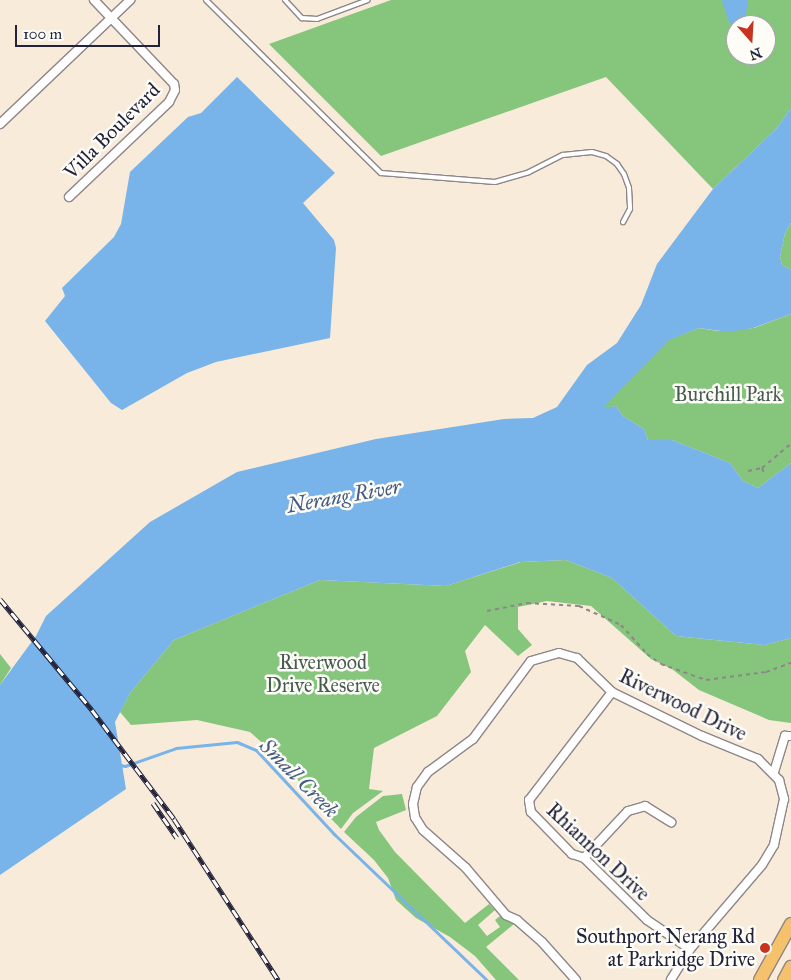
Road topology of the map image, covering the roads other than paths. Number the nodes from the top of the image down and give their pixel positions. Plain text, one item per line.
1 (94, 0) edge
2 (130, 0) edge
3 (206, 0) edge
4 (285, 0) edge
5 (368, 0) edge
6 (111, 18) junction
7 (0, 124) edge
8 (69, 197) dead end
9 (623, 222) dead end
10 (612, 692) junction
11 (791, 736) edge
12 (774, 772) junction
13 (671, 822) dead end
14 (584, 858) junction
15 (790, 928) edge
16 (690, 949) junction
17 (791, 967) edge
18 (576, 980) edge
19 (671, 980) edge
20 (760, 980) edge
21 (784, 980) edge

1 - 6 street, Villa Boulevard
2 - 6 street
3 - 9 lane
4 - 5 lane
6 - 7 street
6 - 8 street, Villa Boulevard
10 - 12 street, Riverwood Drive
10 - 14 street, Rhiannon Drive
10 - 18 street, Riverwood Drive
11 - 12 street
12 - 16 street
13 - 14 street
14 - 16 street, Rhiannon Drive
15 - 20 main road
16 - 19 street
17 - 21 main road

